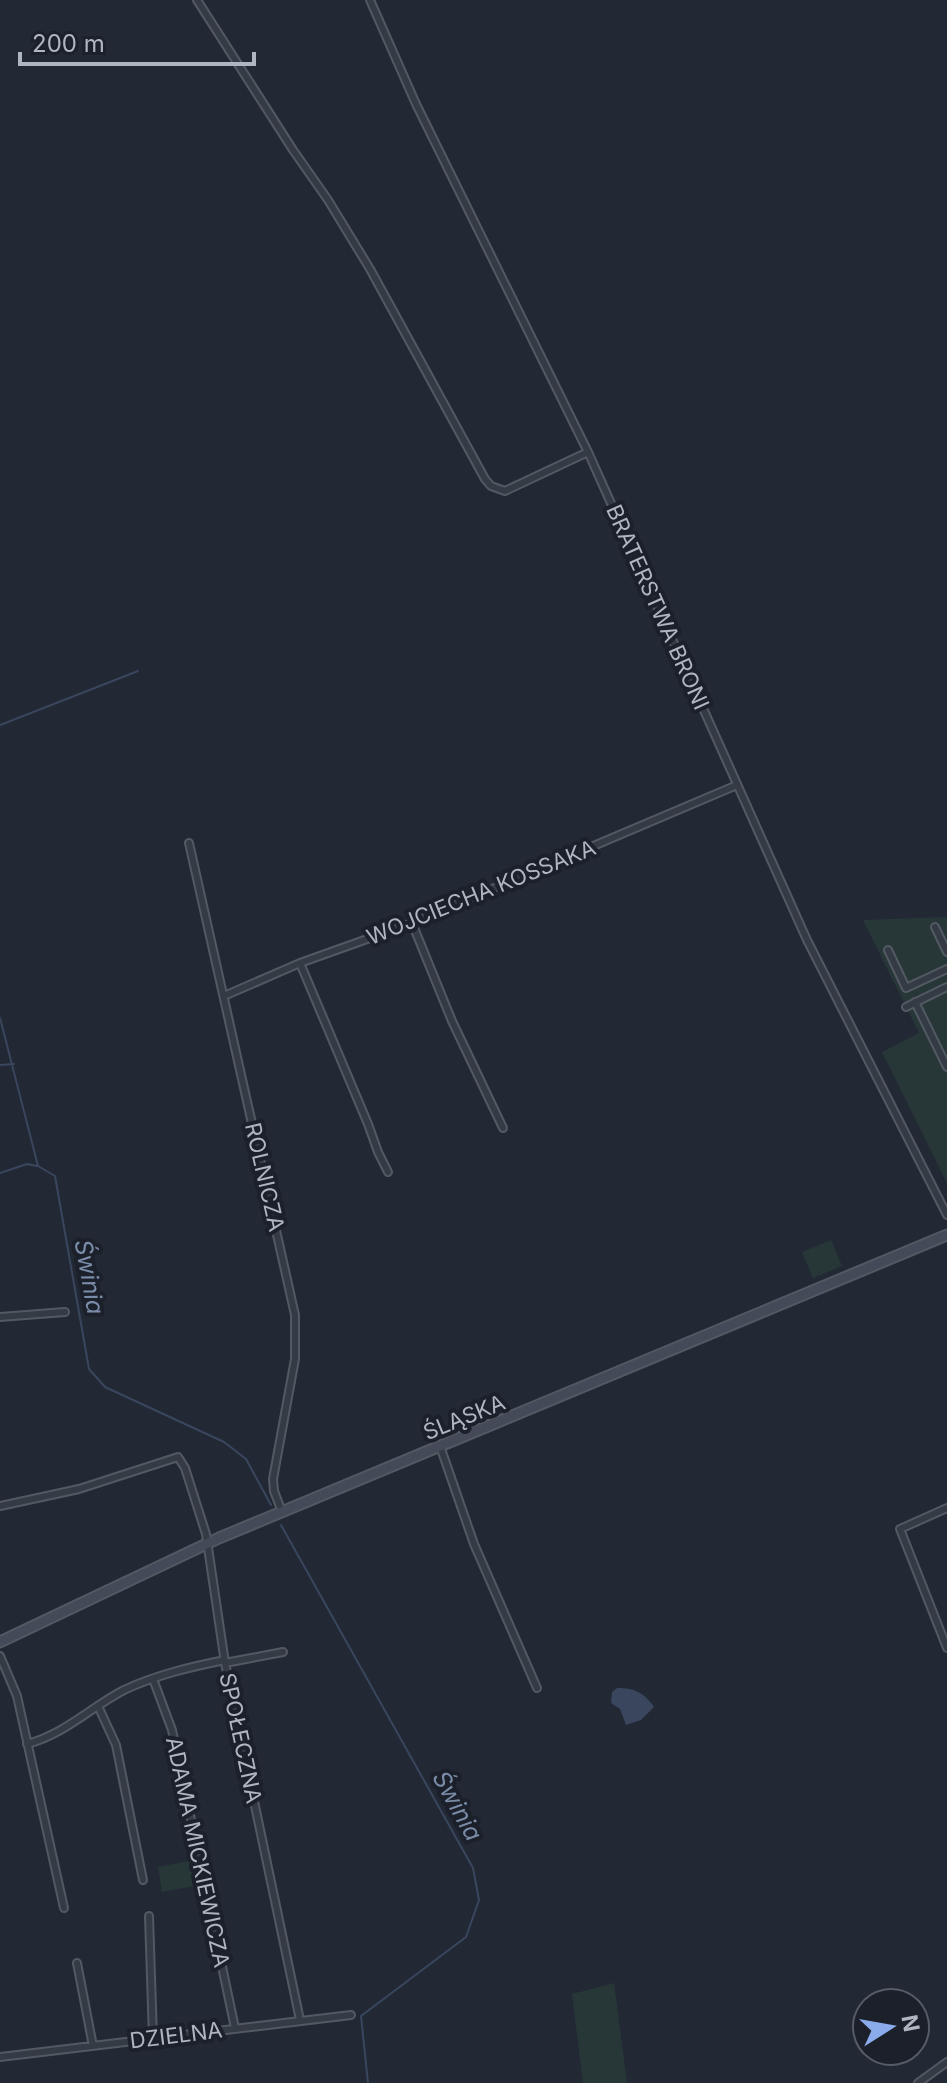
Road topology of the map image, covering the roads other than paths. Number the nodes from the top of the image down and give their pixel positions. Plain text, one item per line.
1 (197, 0) edge
2 (370, 0) edge
3 (588, 452) junction
4 (737, 785) junction
5 (189, 843) dead end
6 (412, 923) junction
7 (935, 927) dead end
8 (888, 950) dead end
9 (947, 952) edge
10 (300, 963) junction
11 (947, 969) edge
12 (947, 987) edge
13 (906, 988) junction
14 (224, 996) junction
15 (911, 1004) junction
16 (947, 1067) edge
17 (503, 1128) dead end
18 (388, 1172) dead end
19 (947, 1215) edge
20 (947, 1235) edge
21 (65, 1312) dead end
22 (0, 1317) edge
23 (440, 1446) junction
24 (0, 1506) edge
25 (947, 1508) edge
26 (282, 1512) junction
27 (208, 1543) junction
28 (0, 1642) edge
29 (947, 1648) edge
30 (283, 1652) dead end
31 (0, 1656) edge
32 (225, 1662) junction
33 (153, 1679) junction
34 (537, 1688) dead end
35 (98, 1706) junction
36 (27, 1744) junction
37 (143, 1880) dead end
38 (64, 1908) dead end
39 (149, 1916) dead end
40 (77, 1963) dead end
41 (351, 2015) dead end
42 (300, 2020) junction
43 (235, 2028) junction
44 (153, 2038) junction
45 (93, 2046) junction
46 (0, 2057) edge
47 (947, 2062) edge
48 (918, 2083) edge

1 - 3 street
2 - 3 street, BRATERSTWA BRONI
3 - 4 street, BRATERSTWA BRONI
4 - 6 street, WOJCIECHA KOSSAKA
4 - 19 street, BRATERSTWA BRONI
5 - 14 street, ROLNICZA
6 - 10 street, WOJCIECHA KOSSAKA
6 - 17 street
7 - 9 street
8 - 13 street
10 - 14 street, WOJCIECHA KOSSAKA
10 - 18 street
11 - 13 street
12 - 15 street
13 - 15 street
14 - 26 street, ROLNICZA
15 - 16 street
20 - 23 street, ŚLĄSKA
21 - 22 street
23 - 26 street, ŚLĄSKA
23 - 34 street
24 - 27 street, SPOŁECZNA
25 - 29 street
26 - 27 street, ŚLĄSKA
27 - 28 street, ŚLĄSKA
27 - 32 street, SPOŁECZNA
30 - 32 street
31 - 36 street
32 - 33 street
32 - 42 street, SPOŁECZNA
33 - 35 street
33 - 43 street, ADAMA MICKIEWICZA
35 - 36 street
35 - 37 street
36 - 38 street
39 - 44 street
40 - 45 street
41 - 42 street, DZIELNA
42 - 43 street, DZIELNA
43 - 44 street, DZIELNA
44 - 45 street, DZIELNA
45 - 46 street, DZIELNA
47 - 48 street

